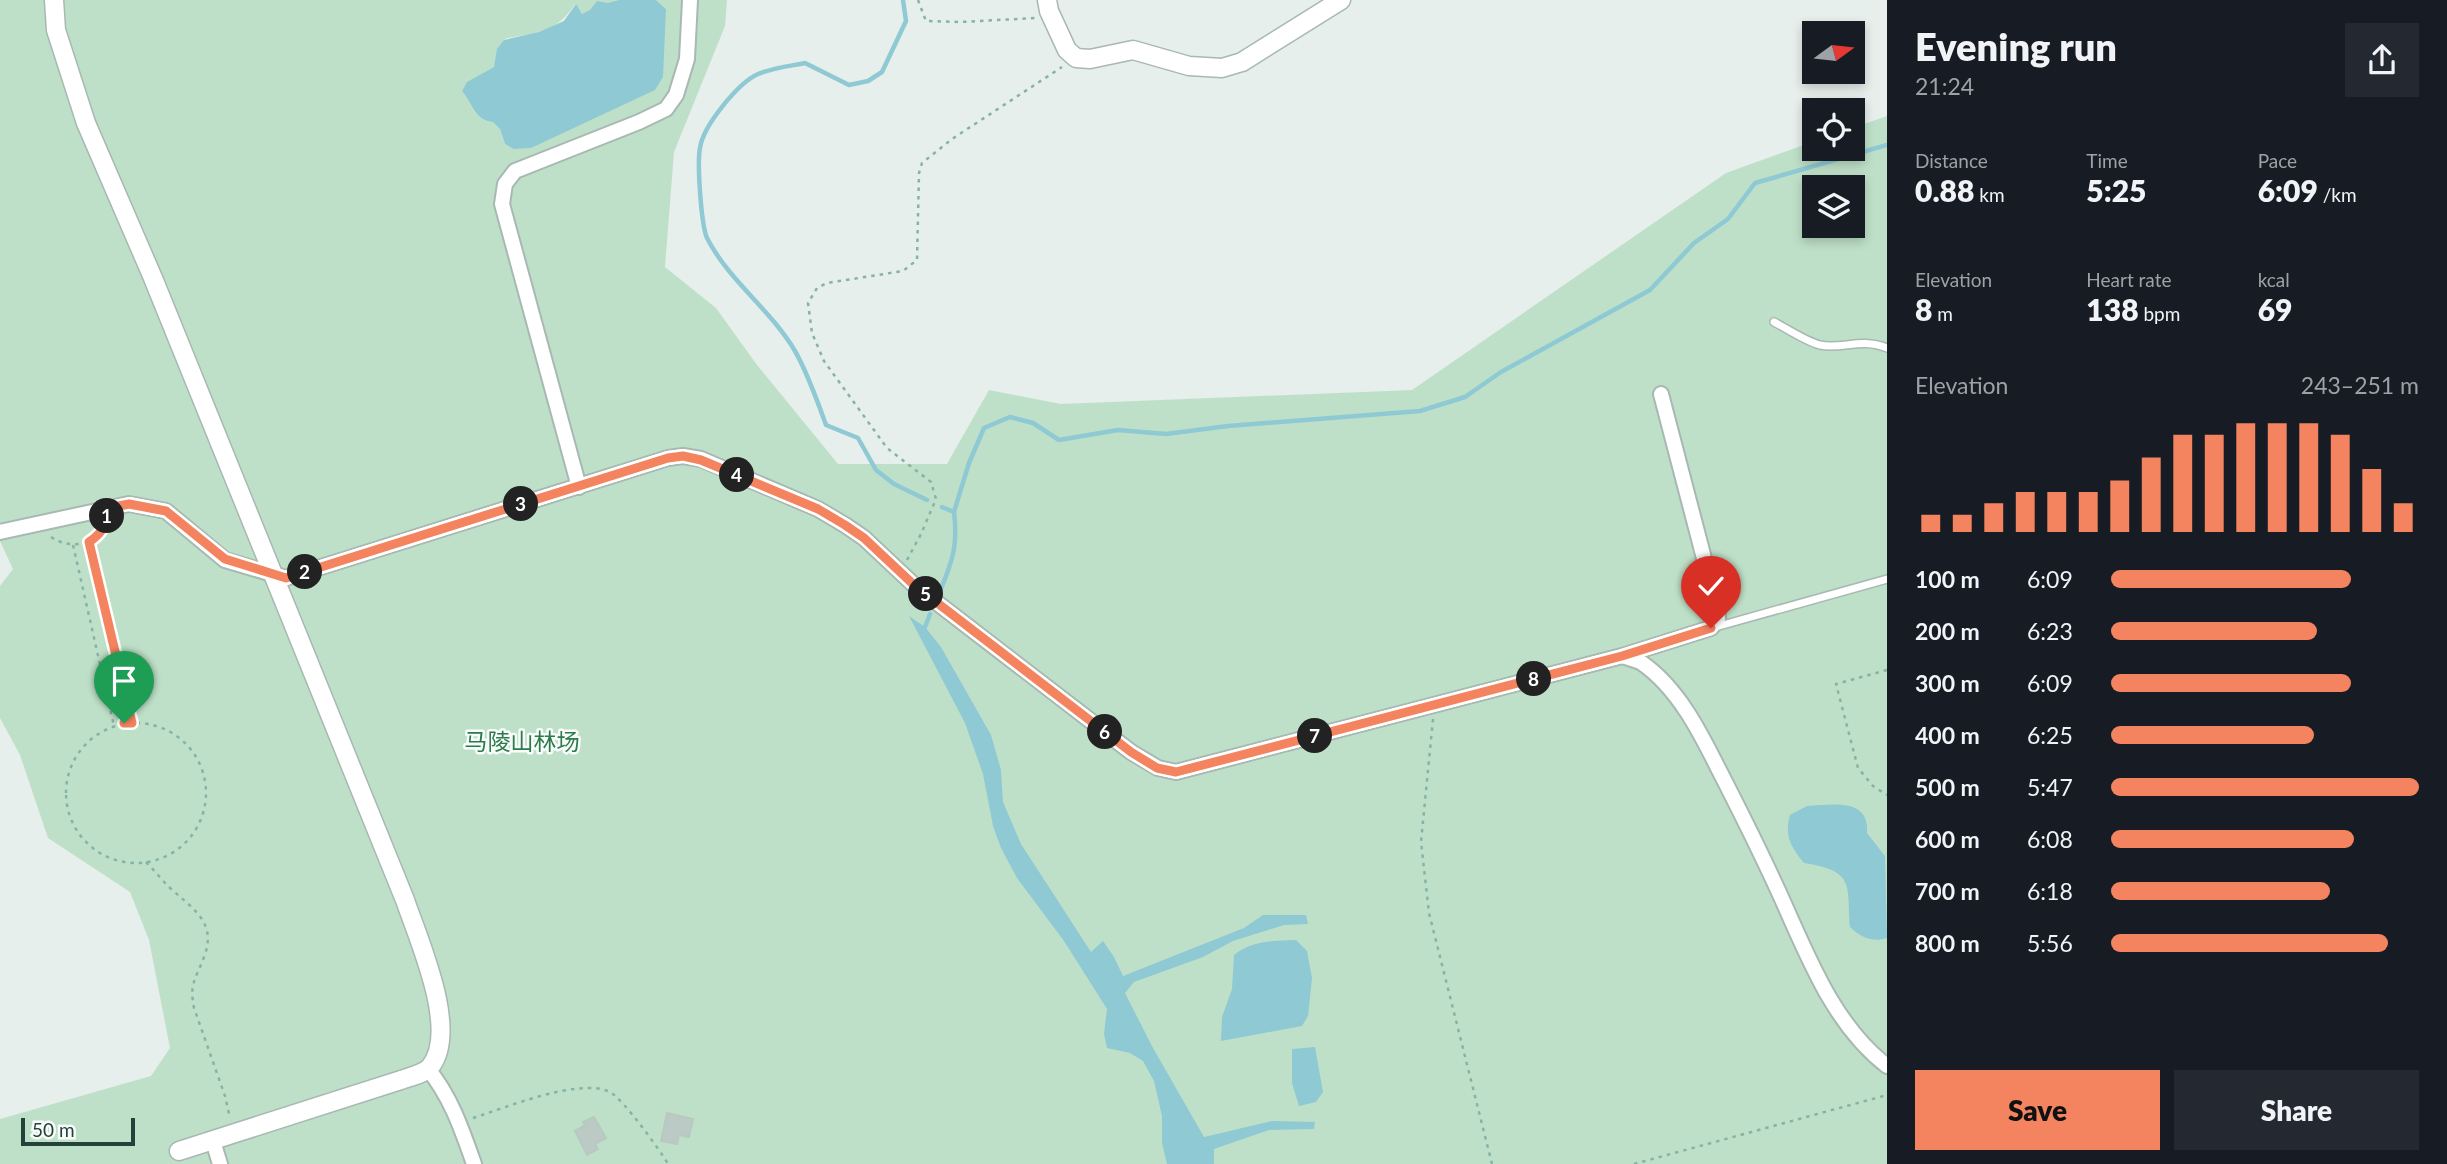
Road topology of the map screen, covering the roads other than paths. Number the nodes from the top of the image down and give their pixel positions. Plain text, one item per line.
1 (54, 0) edge
2 (690, 0) edge
3 (1341, 0) edge
4 (1049, 8) edge
5 (1774, 322) dead end
6 (1887, 348) edge
7 (1661, 394) dead end
8 (579, 486) junction
9 (0, 532) edge
10 (272, 574) junction
11 (1887, 579) edge
12 (1711, 628) junction
13 (1622, 656) junction
14 (1887, 1066) edge
15 (428, 1069) junction
16 (218, 1139) junction
17 (179, 1152) dead end
18 (220, 1164) edge
19 (474, 1164) edge

1 - 10 street
2 - 8 street
3 - 4 street
5 - 6 lane
7 - 12 street
8 - 10 street
8 - 13 street
9 - 10 street
10 - 15 street
11 - 12 lane
12 - 13 street
13 - 14 street
15 - 16 street
15 - 19 street
16 - 17 street
16 - 18 street

